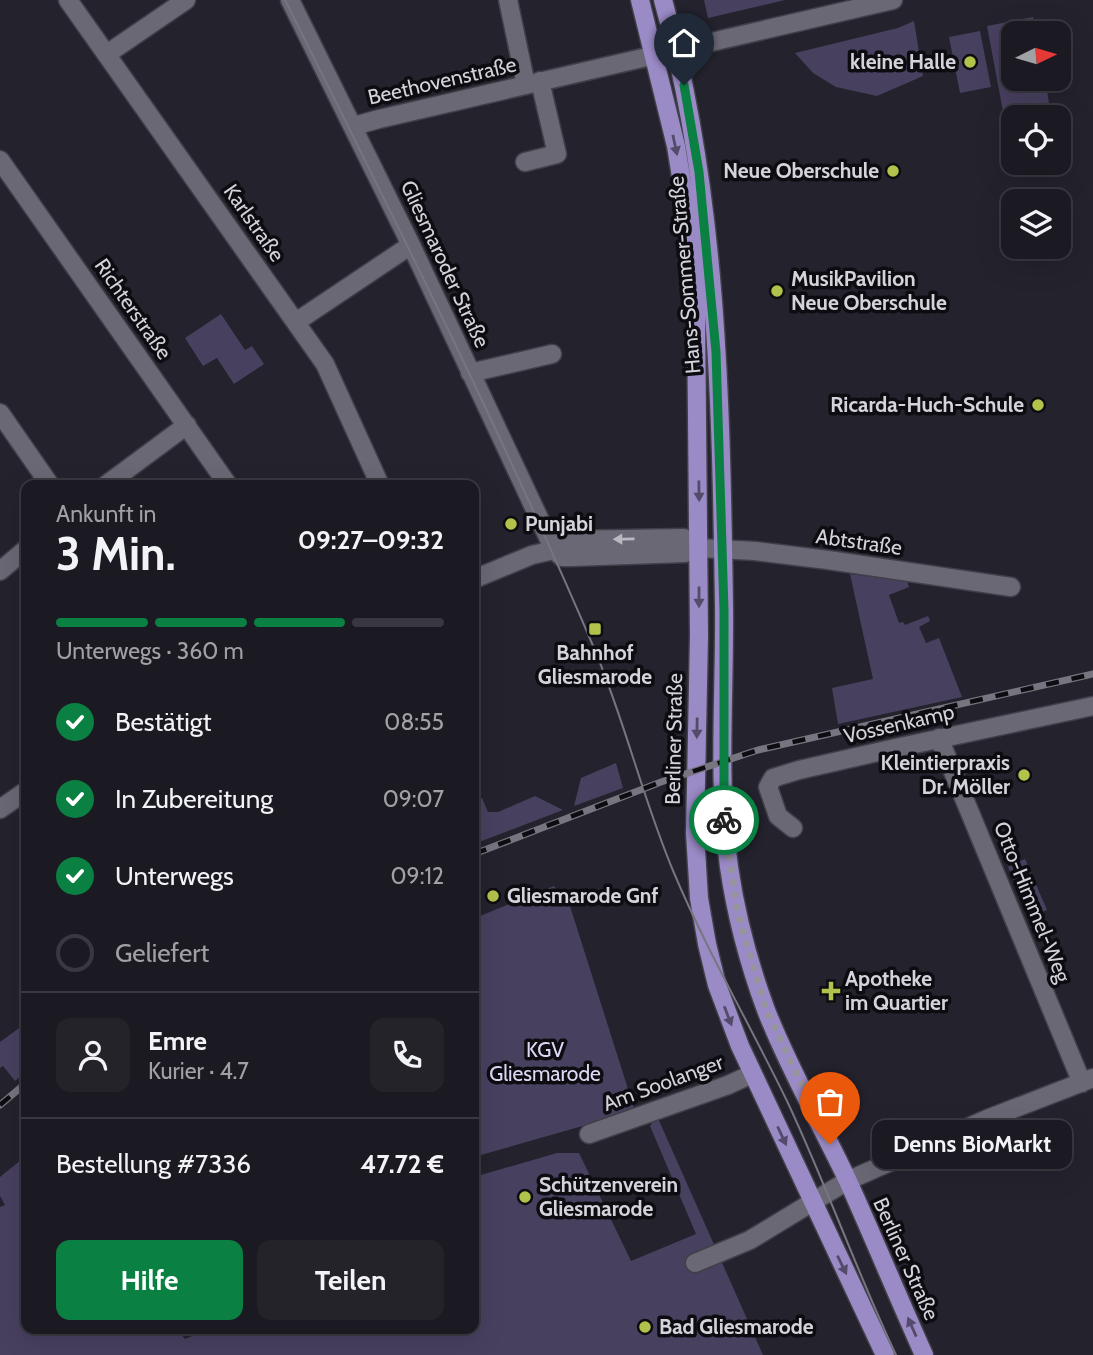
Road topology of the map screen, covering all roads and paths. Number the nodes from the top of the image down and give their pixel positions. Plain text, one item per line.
1 (68, 0) edge
2 (186, 0) edge
3 (290, 0) edge
4 (509, 0) edge
5 (640, 0) edge
6 (663, 0) edge
7 (893, 0) edge
8 (677, 50) junction
9 (107, 54) junction
10 (654, 55) junction
11 (533, 83) junction
12 (354, 126) junction
13 (0, 160) edge
14 (524, 162) dead end
15 (411, 246) junction
16 (296, 322) junction
17 (552, 354) dead end
18 (470, 373) junction
19 (0, 413) edge
20 (187, 425) junction
21 (47, 480) edge
22 (113, 480) edge
23 (225, 480) edge
24 (378, 480) edge
25 (699, 548) junction
26 (554, 550) junction
27 (723, 551) junction
28 (21, 553) edge
29 (0, 571) edge
30 (479, 577) edge
31 (1012, 587) dead end
32 (1093, 706) edge
33 (939, 738) junction
34 (21, 794) edge
35 (1, 804) edge
36 (793, 828) dead end
37 (752, 1074) junction
38 (1087, 1080) edge
39 (589, 1134) dead end
40 (847, 1181) junction
41 (813, 1203) junction
42 (695, 1263) dead end
43 (885, 1355) edge
44 (924, 1355) edge

1 - 9 street, Karlstraße
2 - 9 street
3 - 12 street, Gliesmaroder Straße
4 - 11 street
5 - 10 main road, Hans-Sommer-Straße
6 - 8 main road, Hans-Sommer-Straße
7 - 8 street, Beethovenstraße
8 - 10 street, Beethovenstraße
8 - 27 main road, Hans-Sommer-Straße
9 - 16 street, Karlstraße
10 - 11 street, Beethovenstraße
10 -> 25 main road, Hans-Sommer-Straße
11 - 12 street, Beethovenstraße
11 - 14 street, Beethovenstraße
12 - 15 street, Gliesmaroder Straße
13 - 20 street, Richterstraße
15 - 16 street
15 - 18 street, Gliesmaroder Straße
16 - 24 street, Karlstraße
17 - 18 street
18 - 26 street, Gliesmaroder Straße
19 - 21 street
20 - 22 street
20 - 23 street, Richterstraße
25 - 26 street, Abtstraße
25 - 27 street, Abtstraße
25 -> 37 main road, Berliner Straße
26 - 30 street
27 - 31 street, Abtstraße
27 - 40 main road, Berliner Straße
28 - 29 street
32 - 33 street, Vossenkamp
33 - 36 street, Vossenkamp
33 - 38 street, Otto-Himmel-Weg
34 - 35 street
37 - 39 street, Am Soolanger
37 -> 41 main road, Berliner Straße
38 - 40 street
40 - 41 street, Berliner Straße
44 -> 40 main road, Berliner Straße
41 - 42 street, Berliner Straße
41 -> 43 main road, Berliner Straße

